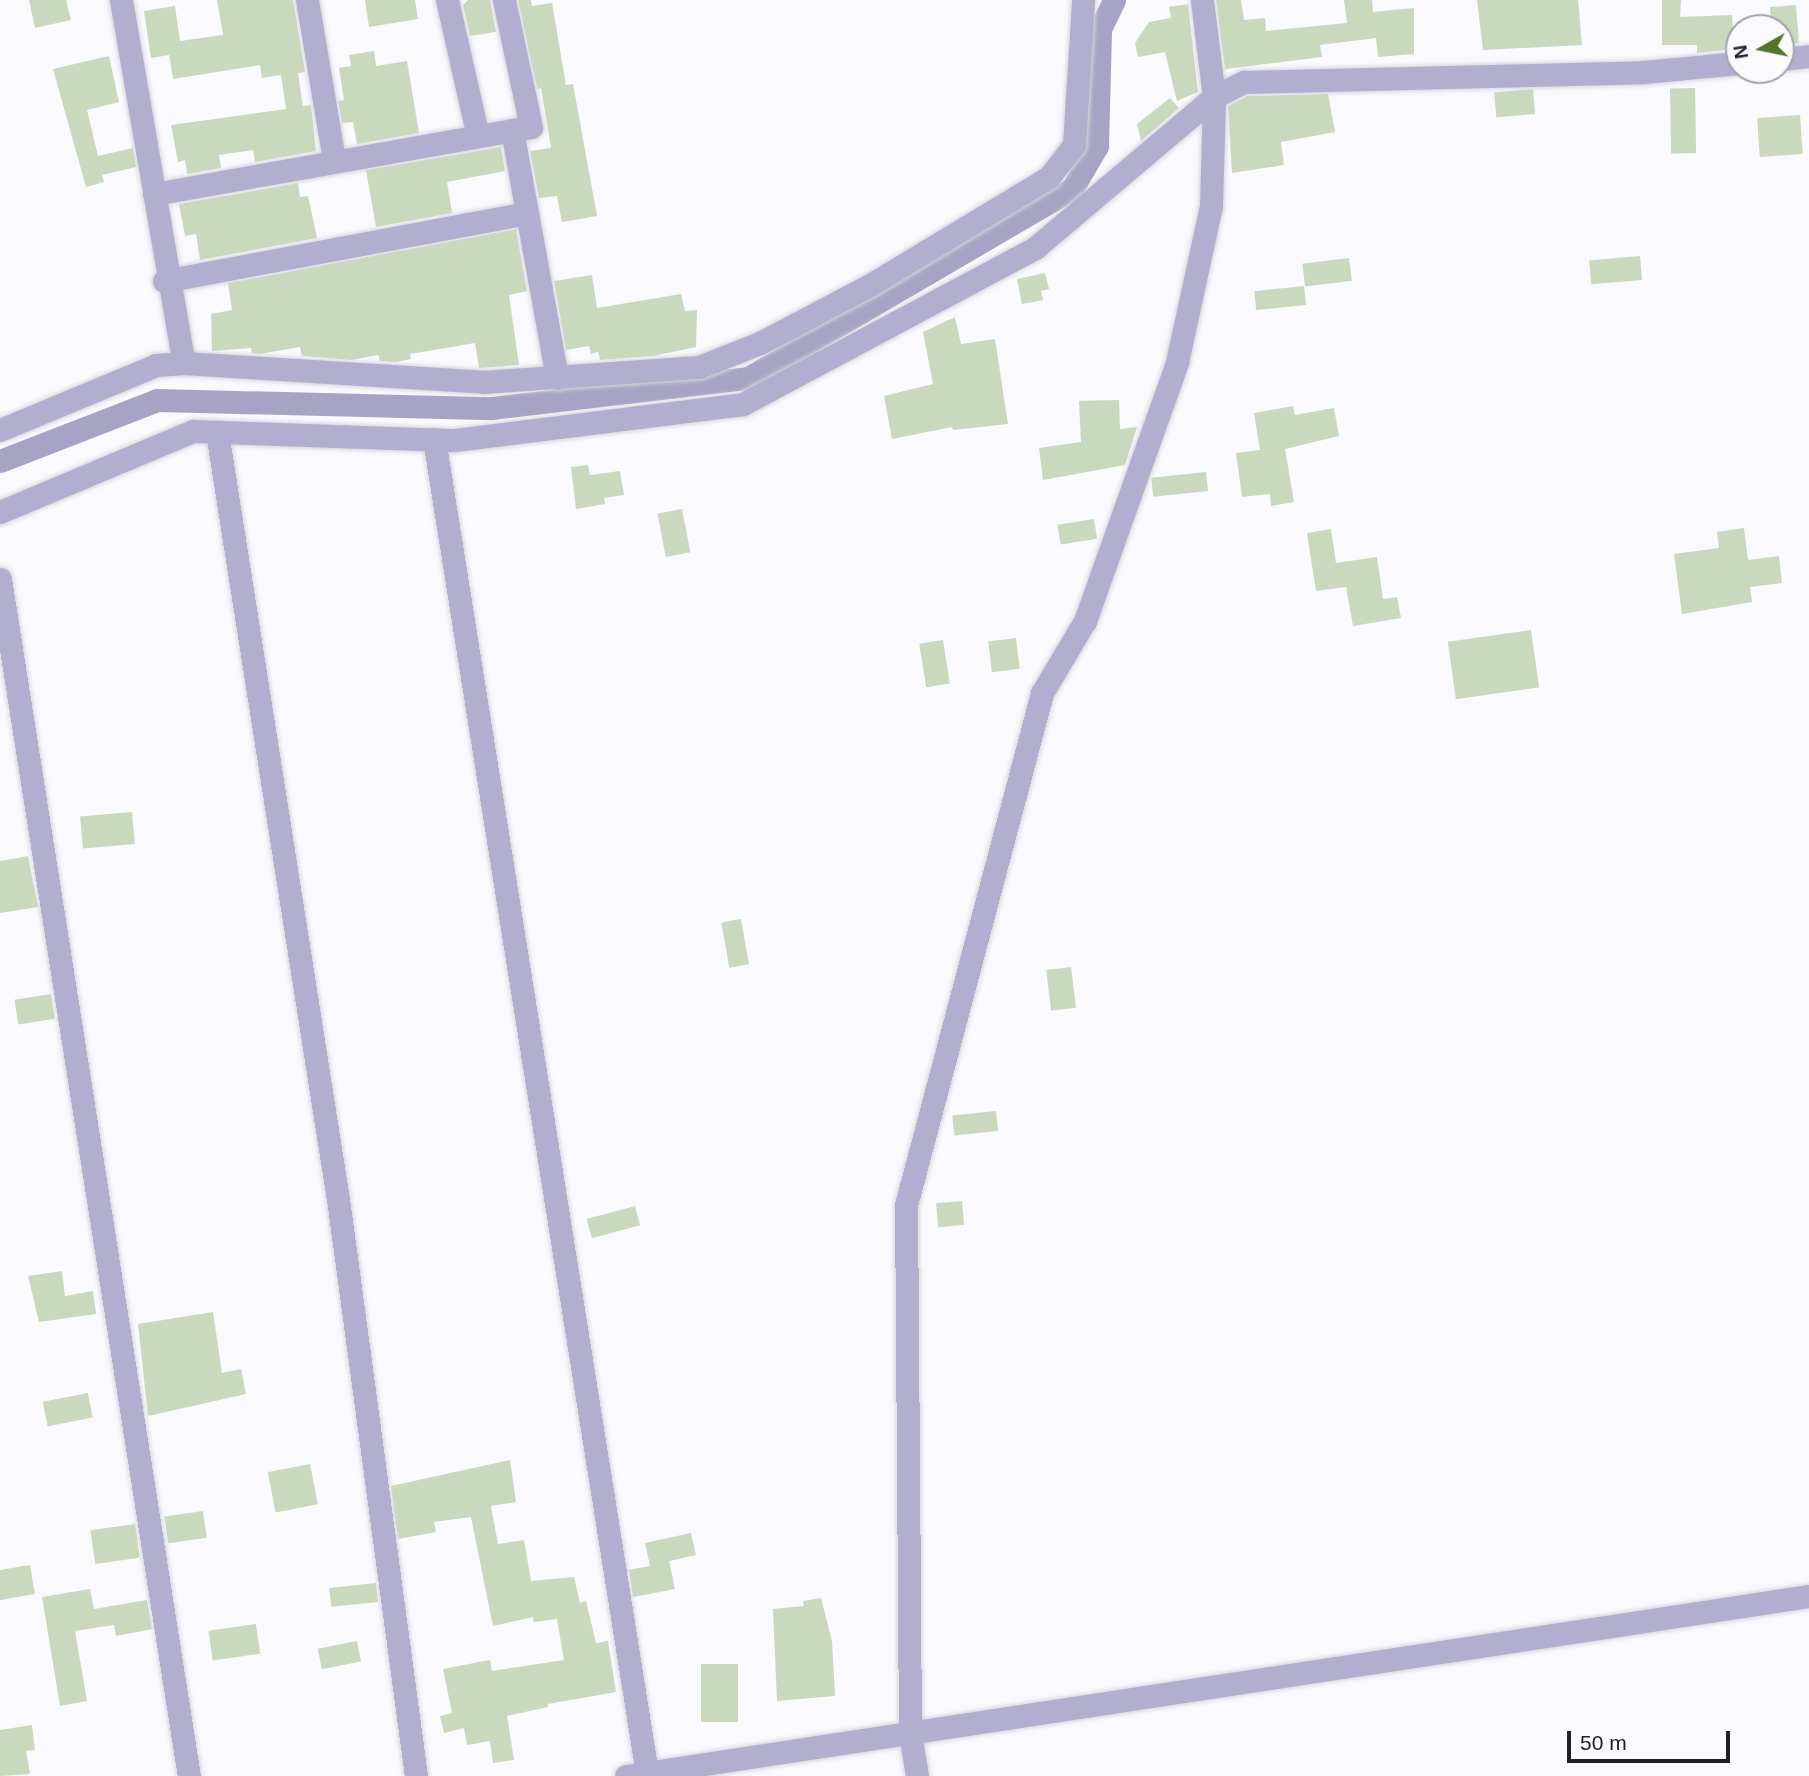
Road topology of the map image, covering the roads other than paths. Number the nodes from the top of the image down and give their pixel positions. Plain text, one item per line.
1 (121, 0) edge
2 (307, 0) edge
3 (447, 0) edge
4 (504, 0) edge
5 (1083, 0) edge
6 (1202, 0) edge
7 (1725, 64) edge
8 (1214, 97) junction
9 (512, 130) junction
10 (478, 136) junction
11 (334, 160) junction
12 (154, 194) junction
13 (527, 213) junction
14 (167, 280) junction
15 (184, 363) junction
16 (557, 378) junction
17 (0, 430) edge
18 (217, 432) junction
19 (435, 439) junction
20 (0, 512) edge
21 (0, 579) edge
22 (1809, 1596) edge
23 (910, 1733) junction
24 (653, 1773) edge
25 (189, 1776) edge
26 (416, 1776) edge
27 (917, 1776) edge

1 - 12 street
2 - 11 street
3 - 10 street
4 - 9 street
5 - 16 street
6 - 8 street
7 - 8 street
8 - 19 street
8 - 23 street
9 - 10 street
9 - 13 street
10 - 11 street
11 - 12 street
12 - 14 street
13 - 14 street
13 - 16 street
14 - 15 street
15 - 16 street
15 - 17 street
18 - 19 street
18 - 20 street
18 - 26 street
19 - 24 street
21 - 25 street
22 - 23 street
23 - 24 street
23 - 27 street

